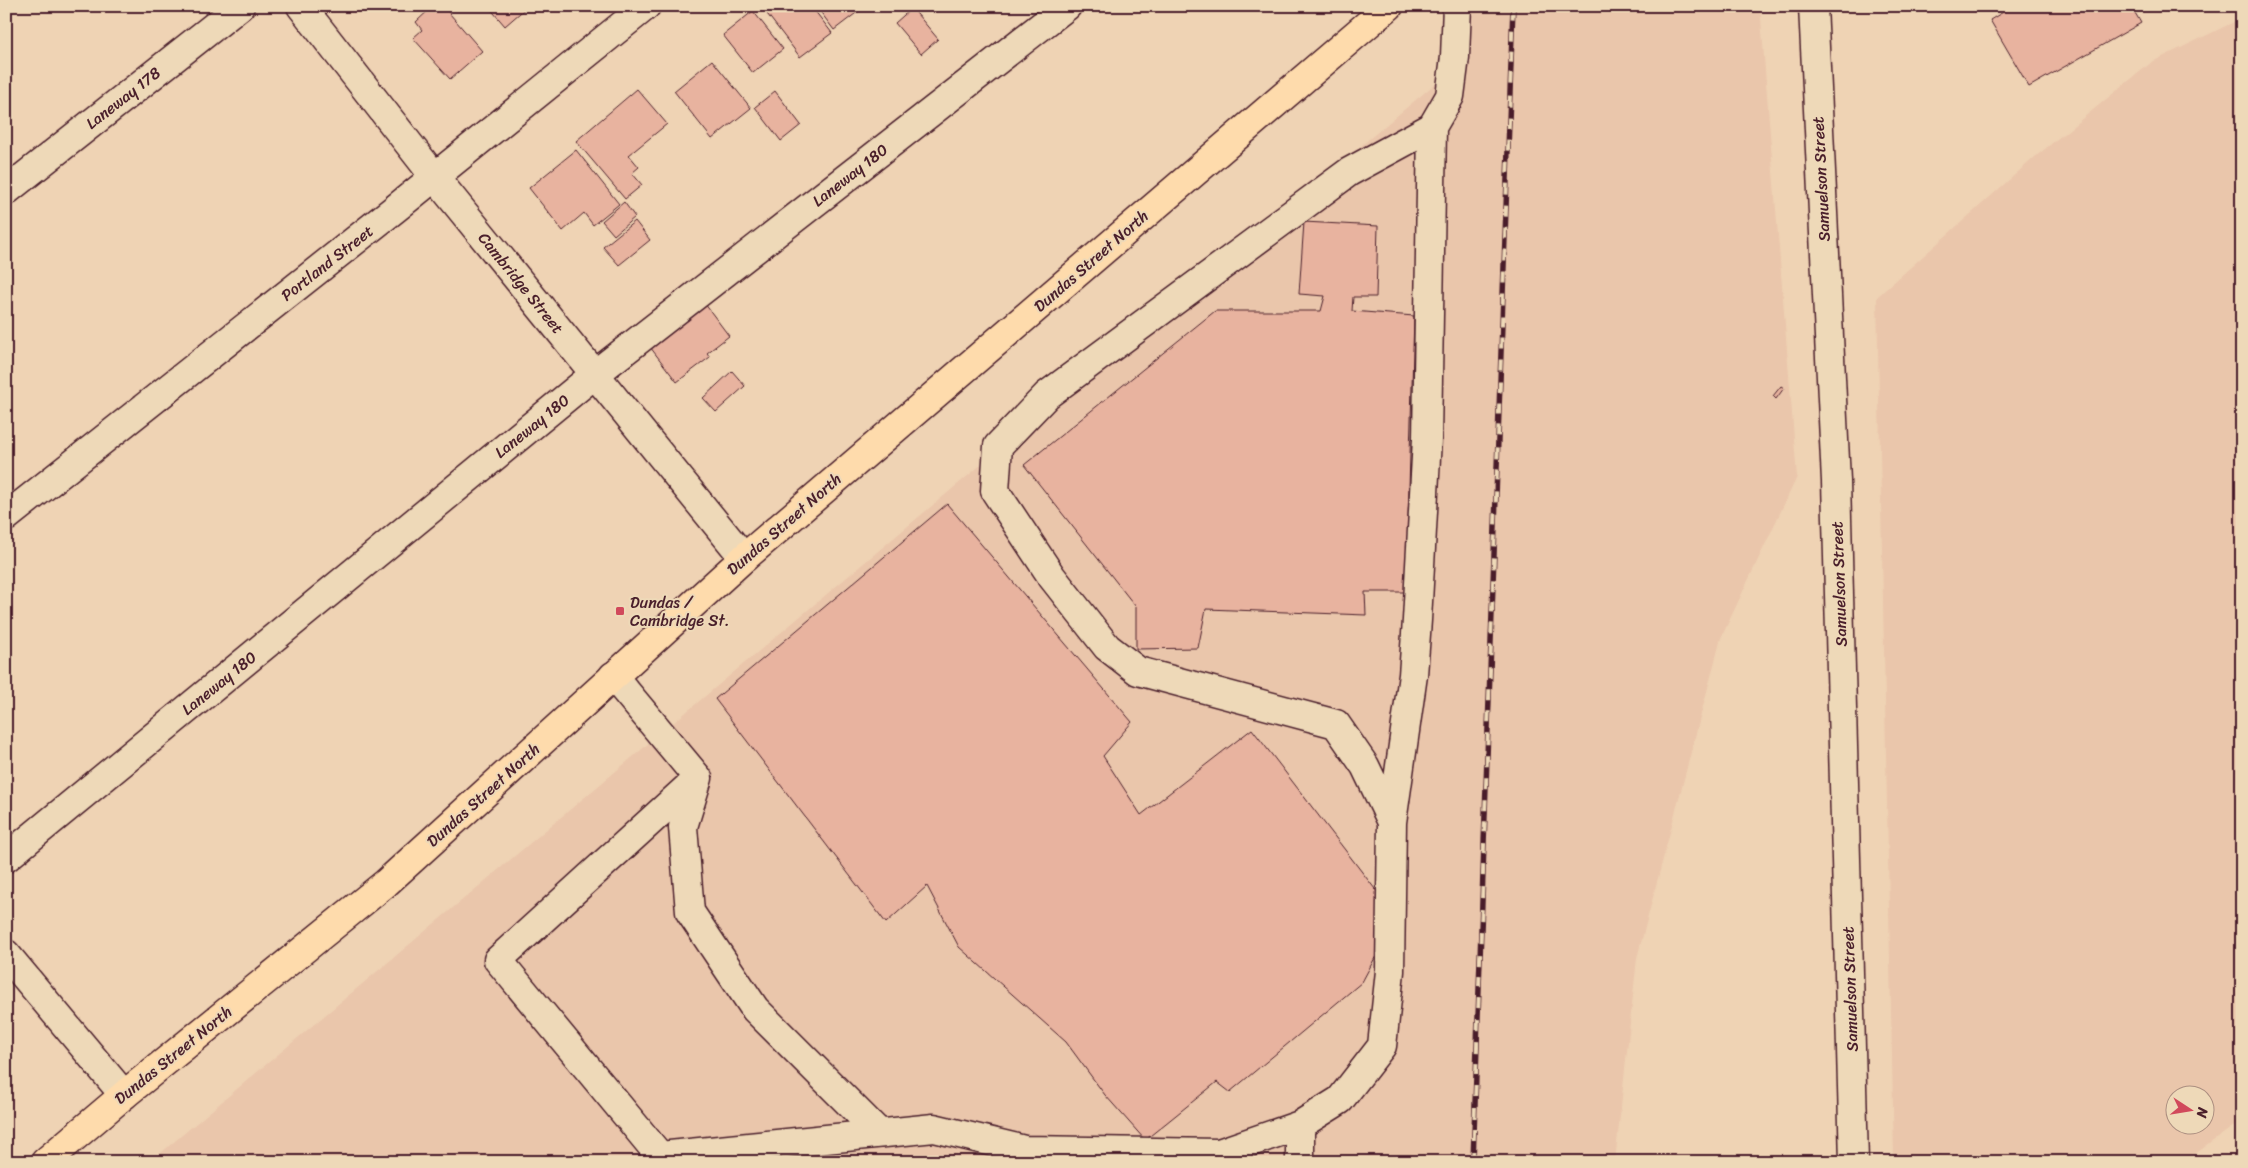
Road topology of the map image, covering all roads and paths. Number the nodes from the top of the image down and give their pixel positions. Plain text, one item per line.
1 (240, 6) edge
2 (301, 6) edge
3 (646, 6) edge
4 (1067, 6) edge
5 (1457, 6) edge
6 (1813, 6) edge
7 (1384, 10) edge
8 (1432, 126) junction
9 (434, 176) junction
10 (6, 190) edge
11 (595, 374) junction
12 (6, 517) edge
13 (744, 558) junction
14 (613, 676) junction
15 (698, 778) junction
16 (1392, 822) junction
17 (6, 858) edge
18 (6, 954) edge
19 (124, 1095) junction
20 (1300, 1125) junction
21 (880, 1133) junction
22 (45, 1162) edge
23 (1300, 1162) edge
24 (1854, 1162) edge

1 - 10 street, Laneway 178
2 - 9 street, Cambridge Street
3 - 9 street, Portland Street
4 - 11 street, Laneway 180
5 - 8 street
6 - 24 street, Samuelson Street
7 - 13 main road, Dundas Street North
8 - 16 street
8 - 16 street
9 - 11 street, Cambridge Street
9 - 12 street, Portland Street
11 - 13 street, Cambridge Street
11 - 17 street, Laneway 180
13 - 14 main road, Dundas Street North
14 - 15 street
14 - 19 main road, Dundas Street North
15 - 21 street
15 - 21 street
16 - 20 street
18 - 19 street
19 - 22 main road, Dundas Street North
20 - 21 street
20 - 23 street

